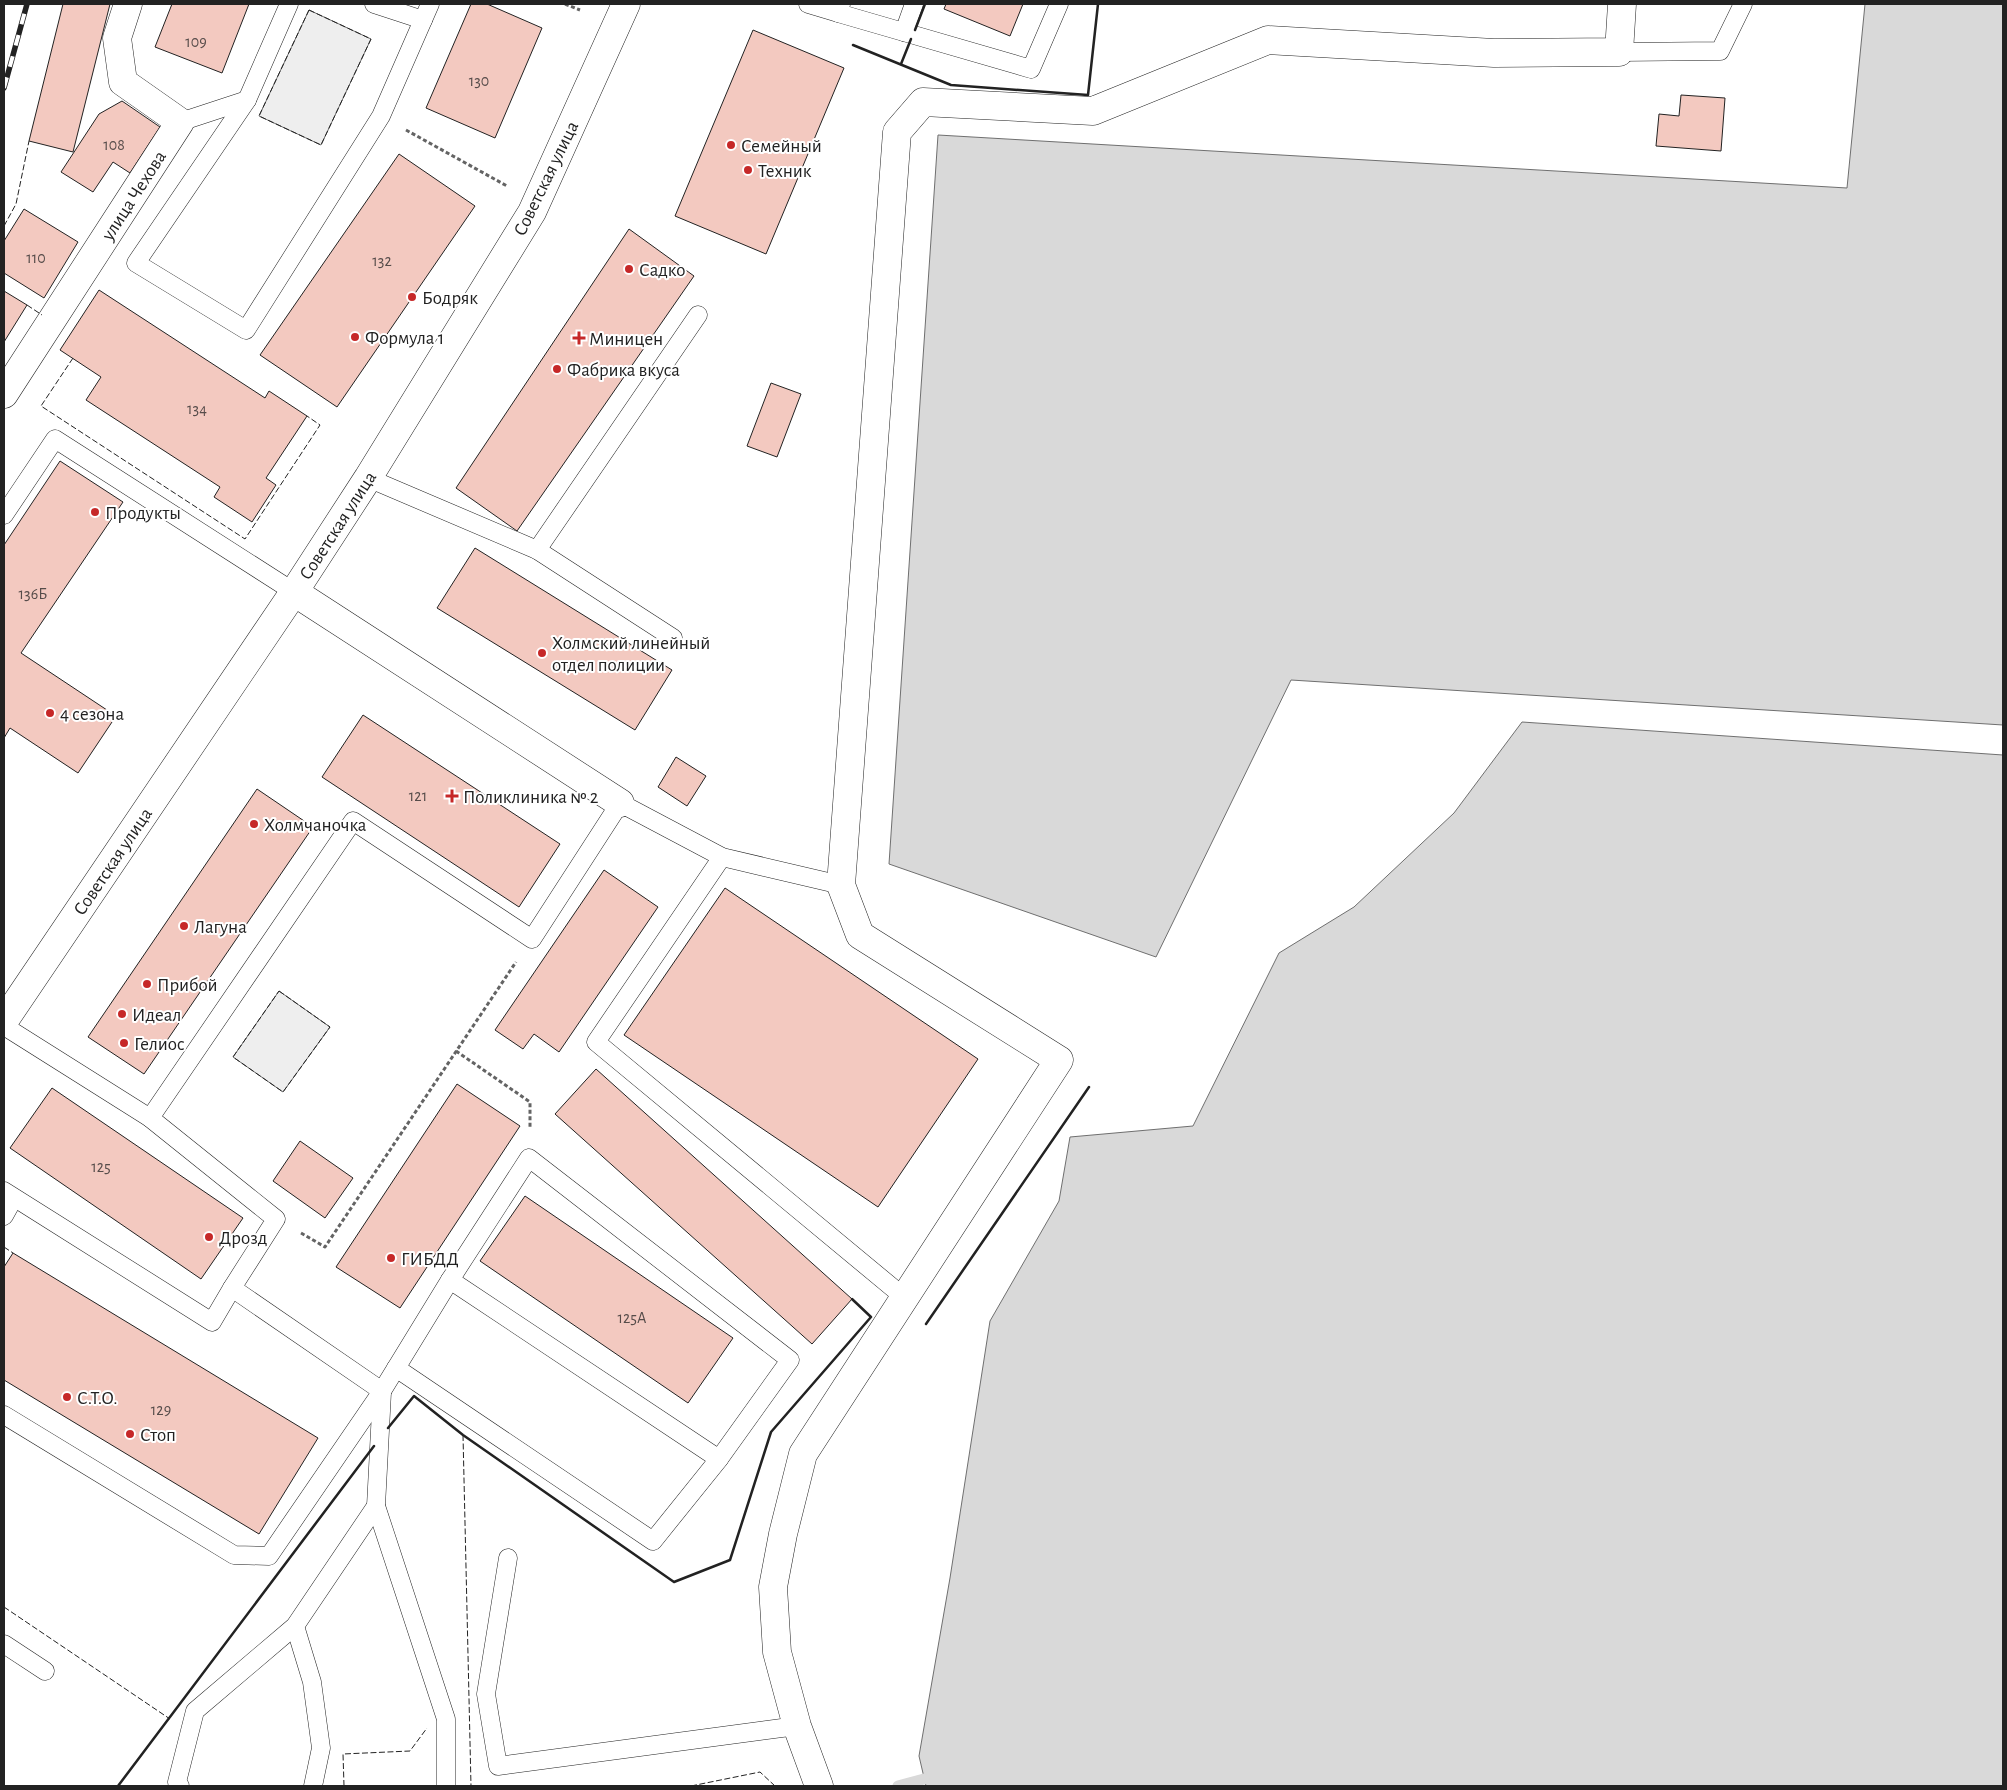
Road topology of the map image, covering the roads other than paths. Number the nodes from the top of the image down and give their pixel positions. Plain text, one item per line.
1 (128, 4) edge
2 (289, 4) edge
3 (374, 4) edge
4 (430, 4) edge
5 (626, 4) edge
6 (808, 4) edge
7 (914, 4) edge
8 (1059, 4) edge
9 (1622, 4) edge
10 (1743, 4) edge
11 (840, 8) edge
12 (423, 20) junction
13 (904, 32) junction
14 (1619, 52) junction
15 (247, 100) junction
16 (180, 122) junction
17 (698, 315) dead end
18 (4, 394) edge
19 (368, 478) junction
20 (4, 515) edge
21 (537, 550) junction
22 (294, 592) junction
23 (673, 638) dead end
24 (620, 803) junction
25 (722, 857) junction
26 (841, 885) junction
27 (4, 1021) edge
28 (4, 1026) edge
29 (150, 1118) junction
30 (9, 1194) edge
31 (4, 1216) edge
32 (450, 1280) junction
33 (232, 1288) junction
34 (905, 1298) junction
35 (396, 1368) junction
36 (382, 1391) junction
37 (4, 1415) edge
38 (719, 1458) junction
39 (376, 1506) junction
40 (508, 1558) dead end
41 (295, 1626) junction
42 (4, 1644) edge
43 (44, 1671) dead end
44 (797, 1726) junction
45 (818, 1785) edge
46 (180, 1786) edge
47 (313, 1786) edge
48 (446, 1786) edge

1 - 16 street
2 - 15 lane
3 - 12 lane
4 - 12 lane
5 - 19 street, Советская улица
6 - 11 lane
7 - 13 lane
8 - 13 lane
9 - 14 street
10 - 14 lane
11 - 13 lane
12 - 15 lane
14 - 26 street
15 - 16 lane
16 - 18 street, улица Чехова
17 - 21 lane
19 - 21 lane
19 - 22 street, Советская улица
20 - 22 lane
21 - 23 lane
22 - 24 street
22 - 27 street, Советская улица
24 - 25 lane
24 - 29 lane
25 - 26 lane
25 - 34 lane
26 - 34 street
28 - 29 lane
29 - 33 lane
30 - 31 lane
30 - 33 lane
32 - 35 lane
32 - 38 lane
32 - 38 lane
33 - 36 lane
34 - 44 street
35 - 36 lane
35 - 38 lane
36 - 37 lane
36 - 39 lane
39 - 41 lane
39 - 48 lane
40 - 44 lane
41 - 46 lane
41 - 47 lane
42 - 43 lane
44 - 45 street

